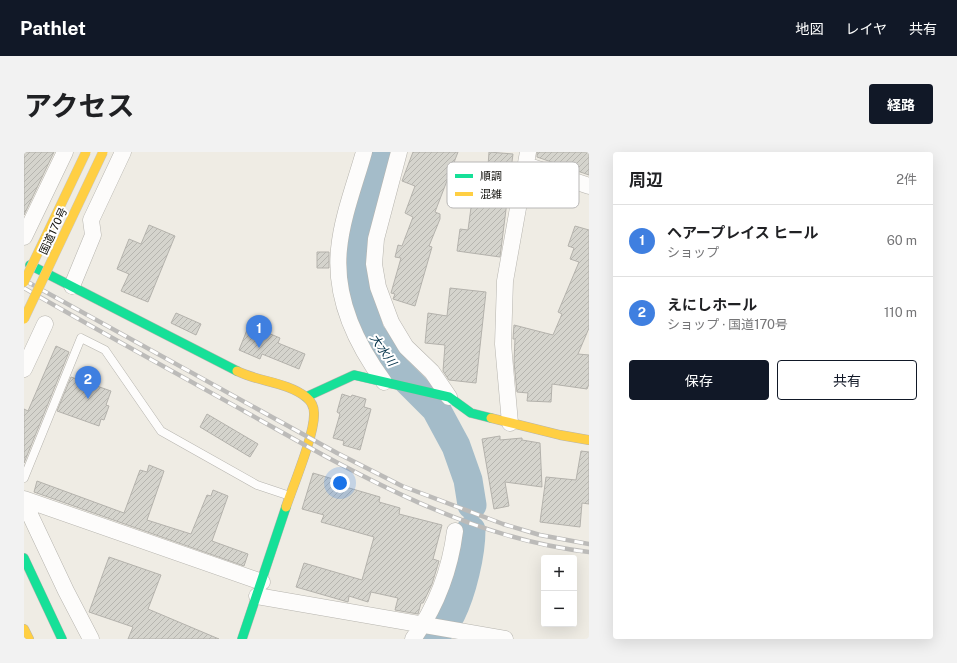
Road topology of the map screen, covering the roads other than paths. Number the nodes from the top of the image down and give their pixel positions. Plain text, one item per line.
1 (65, 152) edge
2 (86, 152) edge
3 (104, 152) edge
4 (123, 152) edge
5 (364, 152) edge
6 (399, 152) edge
7 (579, 181) edge
8 (589, 186) edge
9 (519, 208) edge
10 (24, 237) edge
11 (24, 262) edge
12 (24, 282) edge
13 (72, 286) junction
14 (24, 319) edge
15 (45, 324) dead end
16 (24, 369) edge
17 (388, 382) junction
18 (444, 396) junction
19 (306, 397) junction
20 (510, 423) junction
21 (589, 440) edge
22 (24, 478) edge
23 (290, 496) junction
24 (24, 500) edge
25 (454, 531) dead end
26 (24, 558) edge
27 (259, 589) junction
28 (424, 626) junction
29 (24, 629) edge
30 (457, 634) edge
31 (29, 639) edge
32 (62, 639) edge
33 (91, 639) edge
34 (242, 639) edge
35 (413, 639) edge
36 (505, 639) edge

1 - 10 street
2 - 12 main road, 国道170号, bridge
3 - 14 main road, 国道170号, bridge
4 - 13 street
5 - 17 street
6 - 18 street
7 - 8 street
9 - 20 street
11 - 13 main road
13 - 19 main road
15 - 16 street
17 - 18 main road
17 - 19 main road
18 - 20 main road
19 - 23 main road
20 - 21 main road
22 - 23 lane
23 - 27 main road
24 - 27 street
24 - 33 street
25 - 28 street
26 - 32 main road
27 - 28 street
27 - 34 main road
28 - 30 street
28 - 35 street
29 - 31 main road
30 - 36 street

